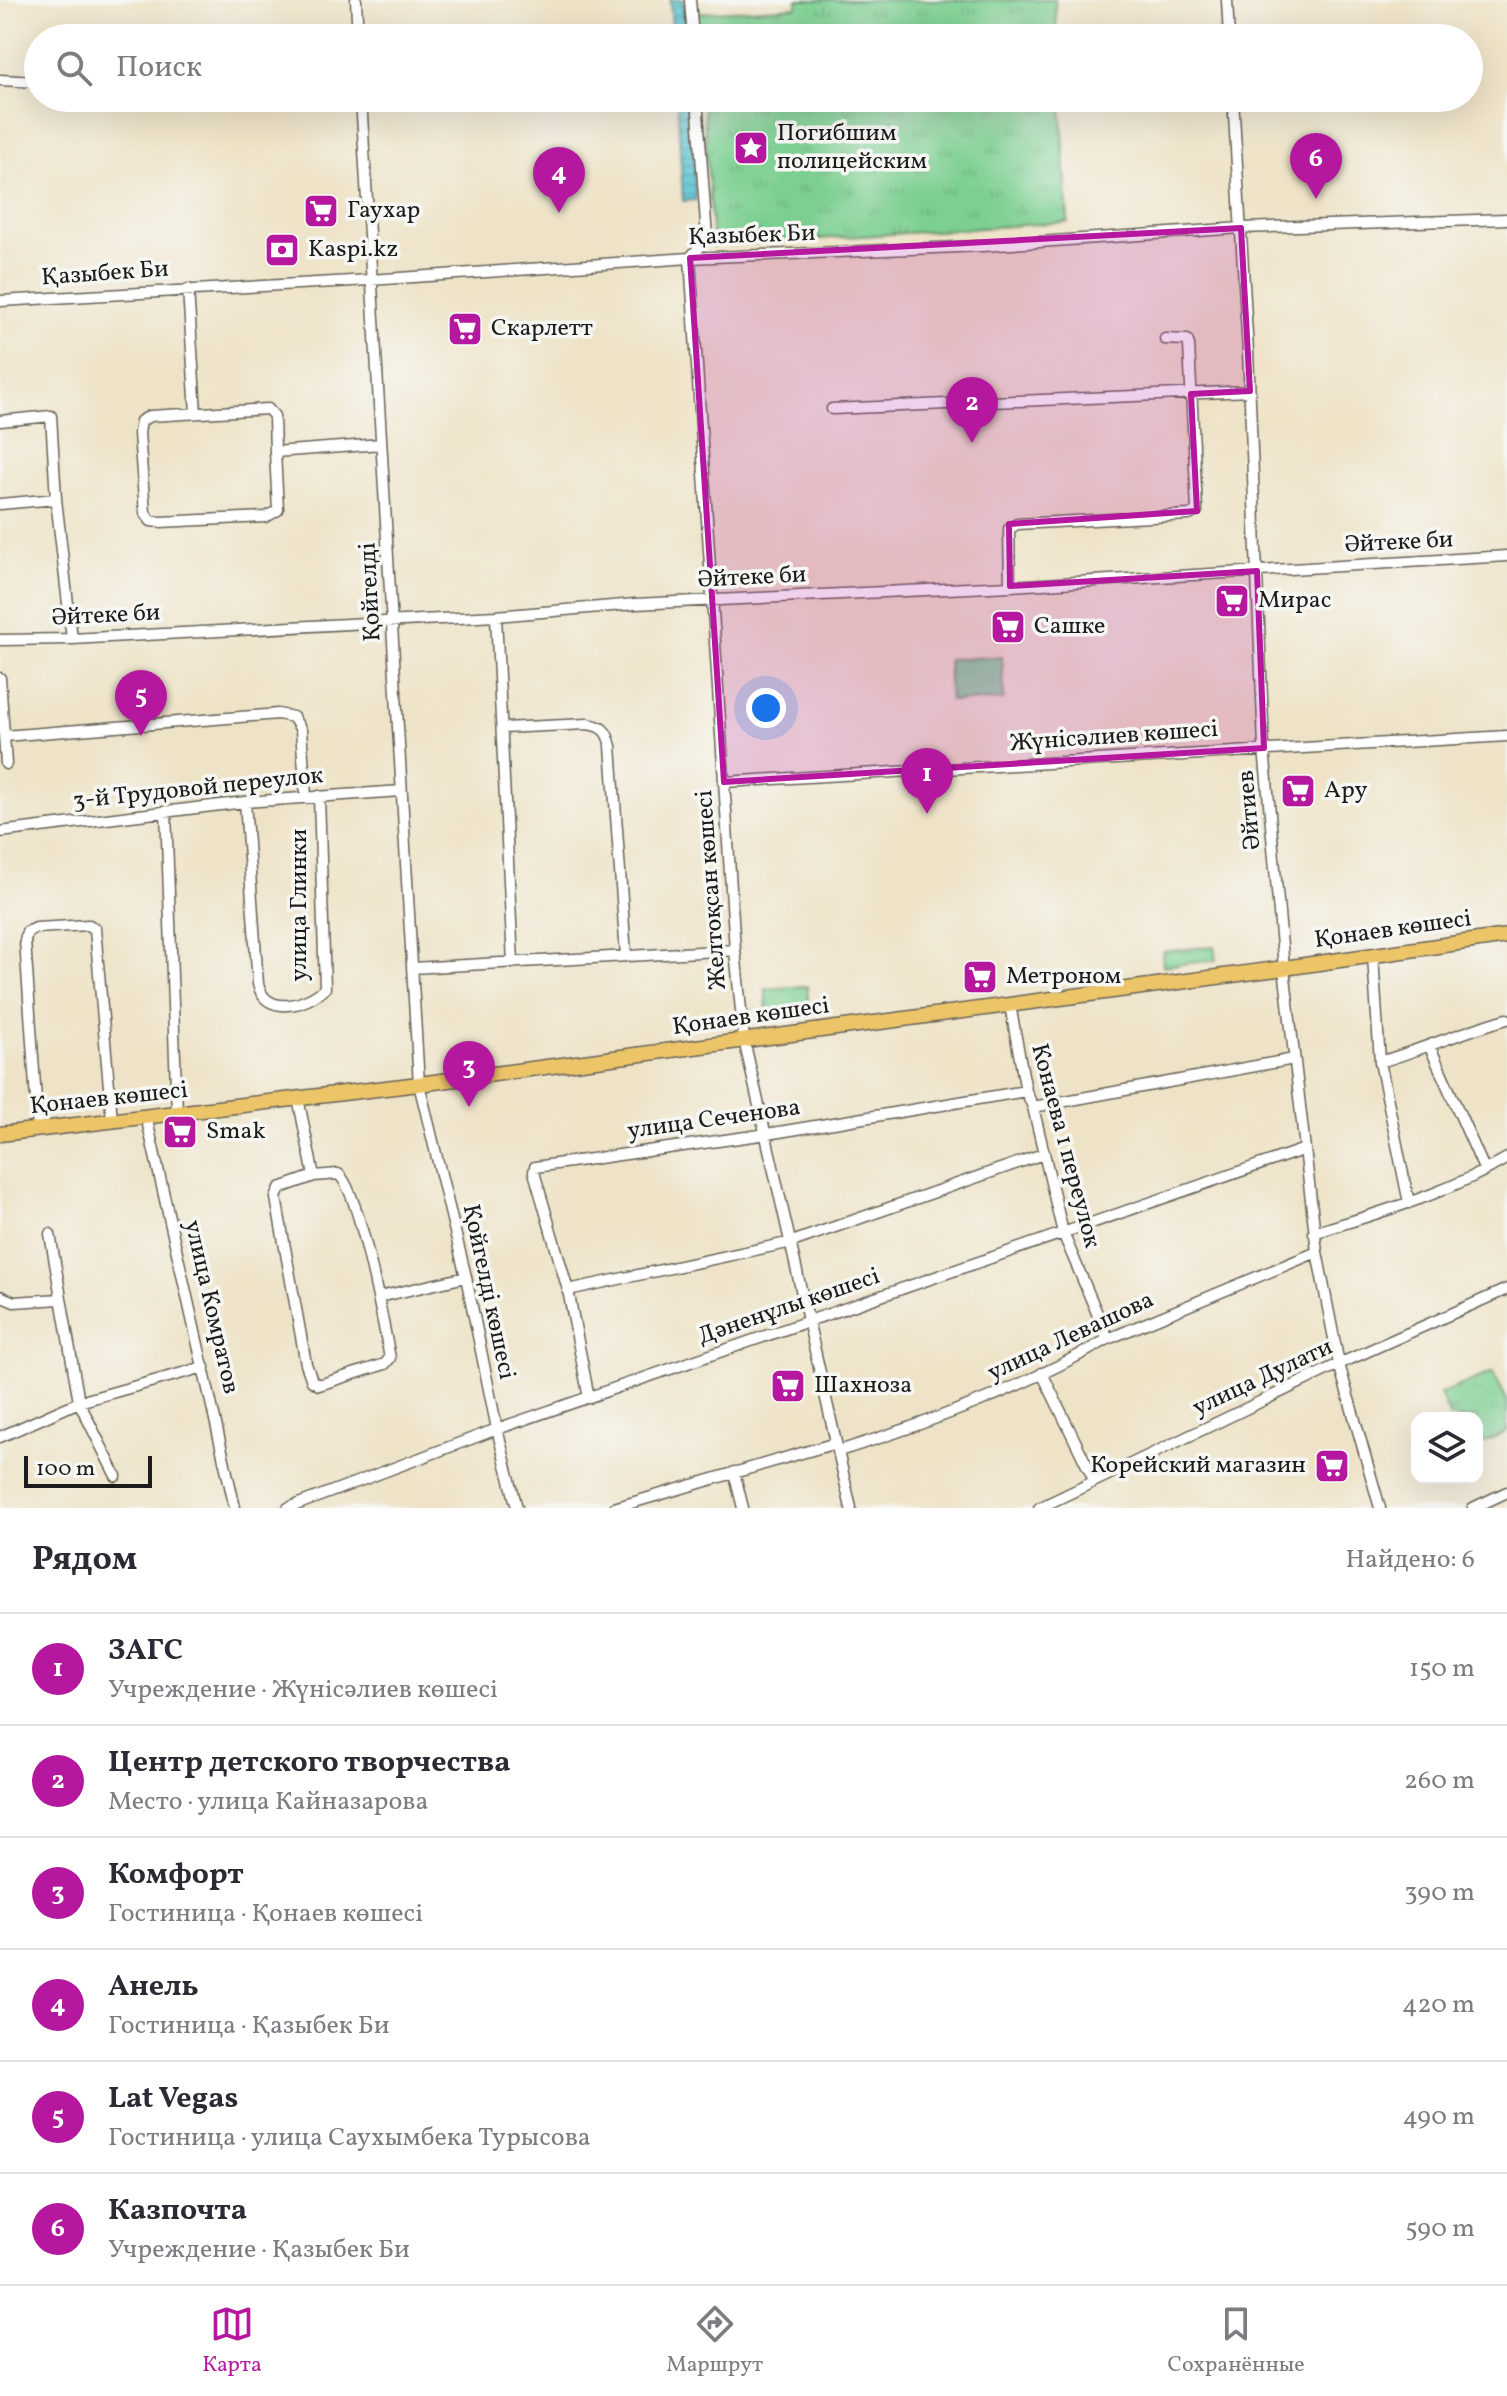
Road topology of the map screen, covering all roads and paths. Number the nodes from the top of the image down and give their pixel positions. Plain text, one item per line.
1 (356, 0) edge
2 (690, 0) edge
3 (1227, 0) edge
4 (357, 24) edge
5 (692, 24) edge
6 (1228, 24) edge
7 (0, 80) edge
8 (24, 81) edge
9 (362, 112) edge
10 (698, 112) edge
11 (1234, 112) edge
12 (1507, 219) edge
13 (1241, 228) junction
14 (690, 258) junction
15 (370, 280) junction
16 (188, 289) junction
17 (0, 301) edge
18 (1165, 339) dead end
19 (1250, 391) junction
20 (1191, 394) junction
21 (832, 409) dead end
22 (196, 413) junction
23 (0, 421) edge
24 (381, 444) junction
25 (275, 452) junction
26 (56, 499) junction
27 (0, 504) edge
28 (1507, 556) edge
29 (1257, 571) junction
30 (1010, 586) junction
31 (712, 600) junction
32 (496, 616) junction
33 (393, 621) junction
34 (72, 639) junction
35 (0, 640) edge
36 (0, 678) edge
37 (503, 728) junction
38 (4, 736) junction
39 (1507, 736) edge
40 (1264, 748) junction
41 (6, 764) dead end
42 (724, 782) junction
43 (401, 791) junction
44 (306, 796) junction
45 (319, 796) junction
46 (245, 802) junction
47 (166, 811) junction
48 (0, 832) edge
49 (1507, 936) edge
50 (735, 950) junction
51 (626, 955) junction
52 (1373, 956) junction
53 (513, 963) junction
54 (412, 968) junction
55 (1284, 968) junction
56 (1010, 1005) junction
57 (1507, 1019) edge
58 (744, 1040) junction
59 (1430, 1047) junction
60 (1294, 1059) junction
61 (1380, 1062) junction
62 (419, 1084) junction
63 (1026, 1091) junction
64 (298, 1098) junction
65 (1033, 1107) junction
66 (177, 1114) junction
67 (146, 1116) junction
68 (112, 1120) junction
69 (38, 1129) junction
70 (0, 1134) edge
71 (767, 1134) junction
72 (1305, 1149) junction
73 (1043, 1154) junction
74 (1507, 1158) edge
75 (1485, 1171) junction
76 (314, 1176) junction
77 (1409, 1203) junction
78 (1063, 1233) junction
79 (1314, 1233) junction
80 (50, 1234) dead end
81 (792, 1242) junction
82 (1317, 1252) junction
83 (466, 1277) junction
84 (1507, 1289) edge
85 (568, 1290) junction
86 (0, 1296) edge
87 (379, 1297) junction
88 (60, 1299) junction
89 (810, 1322) junction
90 (1108, 1339) junction
91 (1339, 1364) junction
92 (204, 1367) junction
93 (1042, 1373) junction
94 (589, 1398) junction
95 (79, 1402) junction
96 (497, 1429) junction
97 (0, 1437) edge
98 (837, 1447) junction
99 (734, 1472) junction
100 (116, 1476) dead end
101 (1094, 1480) junction
102 (1507, 1492) edge
103 (628, 1506) edge
104 (235, 1508) edge
105 (288, 1508) edge
106 (517, 1508) edge
107 (614, 1508) edge
108 (743, 1508) edge
109 (851, 1508) edge
110 (1039, 1508) edge
111 (1380, 1508) edge
112 (1473, 1508) edge

1 - 4 street
2 - 5 street
3 - 6 street
7 - 8 street
9 - 15 street, Қойгелді
10 - 14 street
11 - 13 street, Әйтиев
12 - 13 street, Қазыбек Би
13 - 14 street, Қазыбек Би
13 - 19 street, Әйтиев
14 - 15 street, Қазыбек Би
14 - 31 street, Желтоқсан көшесі
15 - 16 street, Қазыбек Би
15 - 24 street, Қойгелді
16 - 17 street, Қазыбек Би
16 - 22 street
18 - 20 street
19 - 20 street
19 - 29 street, Әйтиев
20 - 21 street
20 - 30 street
22 - 25 street
22 - 25 street
23 - 26 street
24 - 25 street
24 - 33 street, Қойгелді
26 - 27 street
26 - 34 street
28 - 29 street, Әйтеке би
29 - 30 street, Әйтеке би
29 - 40 street, Әйтиев
30 - 31 street, Әйтеке би
31 - 32 street, Әйтеке би
31 - 42 street, Желтоқсан көшесі
32 - 33 street, Әйтеке би
32 - 37 street
33 - 34 street, Әйтеке би
33 - 43 street, Қойгелді
34 - 35 street, Әйтеке би
36 - 38 street
37 - 51 street
37 - 53 street
38 - 41 street
38 - 44 street
39 - 40 street, Жүнісәлиев көшесі
40 - 42 street, Жүнісәлиев көшесі
40 - 55 street, Әйтиев
42 - 50 street, Желтоқсан көшесі
43 - 45 street, 3-й Трудовой переулок
43 - 54 street, Қойгелді
44 - 45 street, 3-й Трудовой переулок
44 - 46 street, 3-й Трудовой переулок
45 - 46 street, улица Глинки
46 - 47 street, 3-й Трудовой переулок
47 - 48 street, 3-й Трудовой переулок
47 - 66 street
49 - 52 main road, Қонаев көшесі
50 - 51 street
50 - 58 street, Желтоқсан көшесі
51 - 53 street
52 - 55 main road, Қонаев көшесі
52 - 61 street
53 - 54 street
54 - 62 street, Қойгелді
55 - 56 main road, Қонаев көшесі
55 - 60 street, Әйтиев
56 - 58 main road, Қонаев көшесі
56 - 63 street, Конаева 1 переулок
57 - 59 street
58 - 62 main road, Қонаев көшесі
58 - 71 street, Желтоқсан көшесі
59 - 61 street
59 - 75 street
60 - 65 street
60 - 72 street, Әйтиев
61 - 77 street
62 - 64 main road, Қонаев көшесі
62 - 83 street, Қойгелді көшесі
63 - 65 street, Конаева 1 переулок
63 - 71 street, улица Сеченова
64 - 66 main road, Қонаев көшесі
64 - 76 street
65 - 73 street, Конаева 1 переулок
66 - 67 main road, Қонаев көшесі
67 - 68 main road, Қонаев көшесі
67 - 92 street, улица Комратов
68 - 69 main road, Қонаев көшесі
68 - 69 street
69 - 70 main road, Қонаев көшесі
71 - 81 street, Желтоқсан көшесі
71 - 85 street, улица Сеченова
72 - 78 street, Дәненұлы көшесі
72 - 79 street, Әйтиев
73 - 78 street, Конаева 1 переулок
73 - 81 street
74 - 75 street
75 - 77 street
76 - 87 street
76 - 87 street
77 - 79 street
78 - 89 street, Дәненұлы көшесі
78 - 90 street, Конаева 1 переулок
79 - 82 street, Әйтиев
80 - 88 street
81 - 85 street
81 - 89 street, Желтоқсан көшесі
82 - 90 street, улица Левашова
82 - 91 street, Әйтиев
83 - 87 street
83 - 96 street, Қойгелді көшесі
84 - 91 street, улица Дулати
85 - 94 street, улица Сеченова
86 - 88 street
88 - 95 street
89 - 94 street, Дәненұлы көшесі
89 - 98 street, Желтоқсан көшесі
90 - 93 street, улица Левашова
91 - 101 street, улица Дулати
91 - 111 street, Әйтиев
92 - 95 street
92 - 104 street, улица Комратов
93 - 98 street, улица Левашова
93 - 101 street
94 - 96 street, Дәненұлы көшесі
95 - 97 street
95 - 100 street
96 - 105 street, Дәненұлы көшесі
96 - 106 street, Қойгелді көшесі
98 - 99 street, улица Левашова
98 - 109 street, Желтоқсан көшесі
99 - 103 street, улица Левашова
99 - 108 street
101 - 110 street, улица Дулати
102 - 112 street
103 - 107 street, улица Левашова

